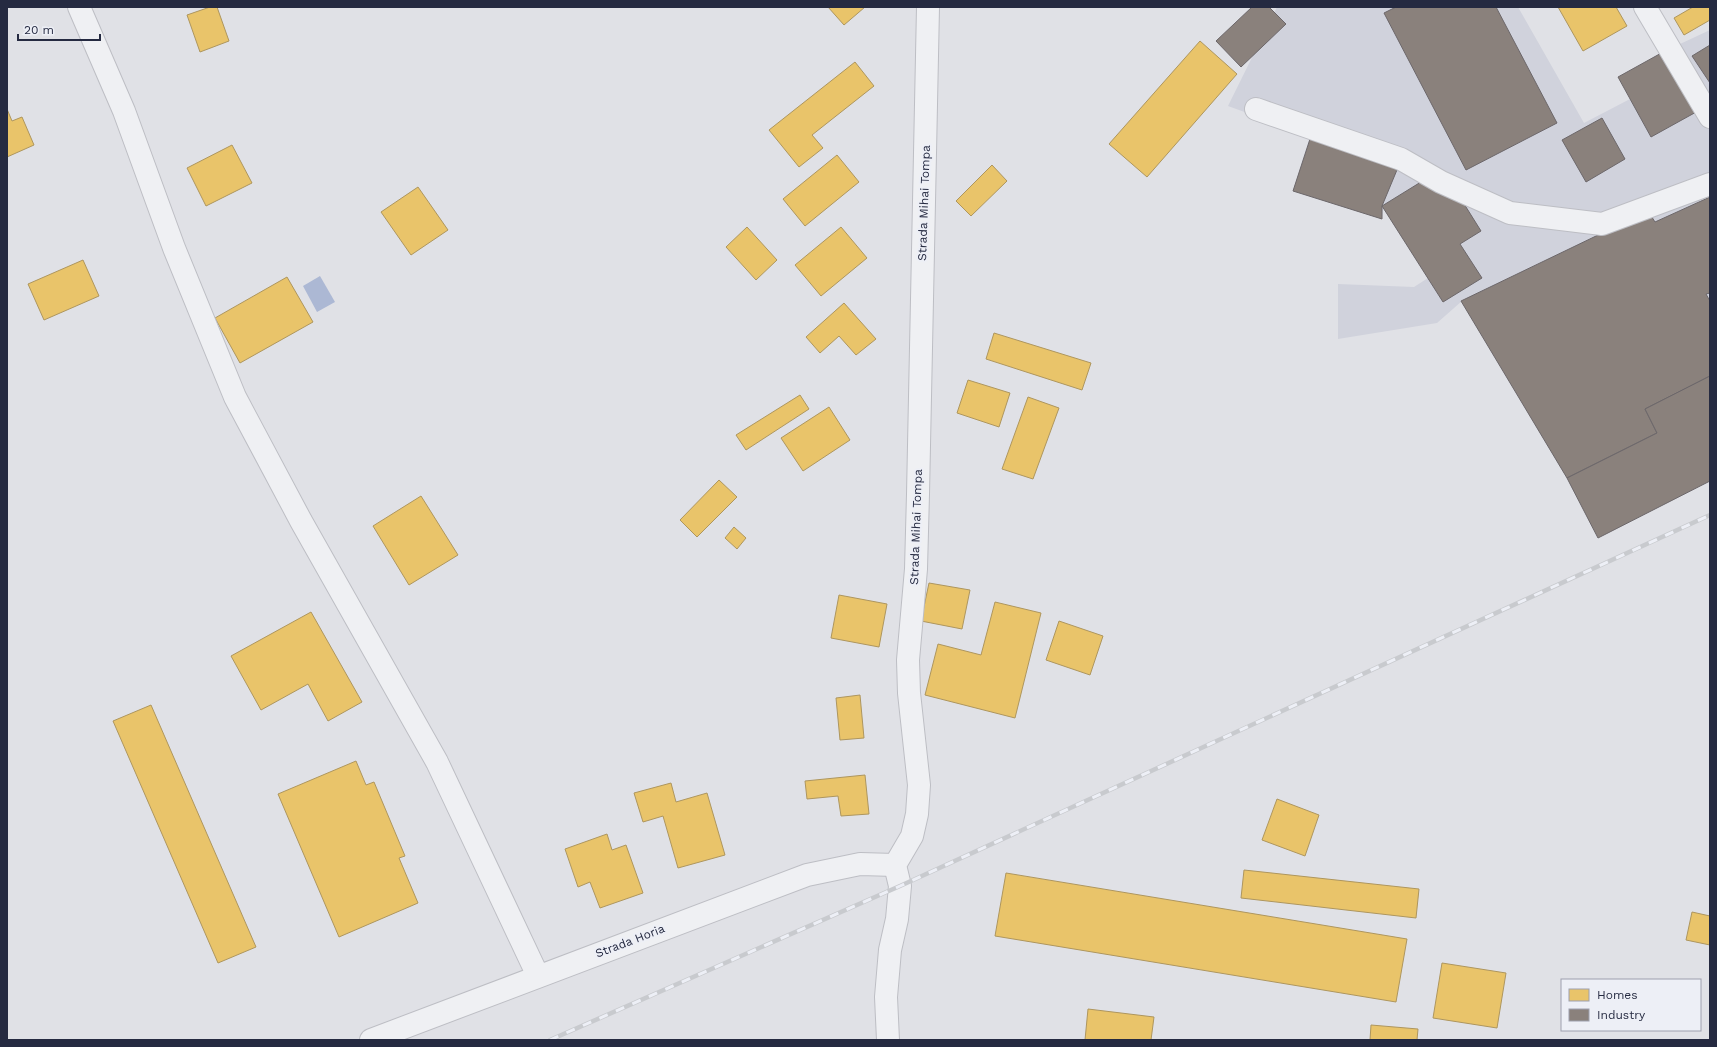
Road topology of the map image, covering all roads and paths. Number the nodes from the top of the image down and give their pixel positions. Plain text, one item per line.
1 (79, 7) edge
2 (928, 7) edge
3 (1645, 7) edge
4 (1256, 108) dead end
5 (1710, 117) edge
6 (1710, 184) edge
7 (895, 865) junction
8 (538, 976) junction
9 (371, 1040) edge
10 (888, 1040) edge

1 - 8 street
2 - 7 street, Strada Mihai Tompa
3 - 5 street
4 - 6 street
7 - 8 street, Strada Horia
7 - 10 street
8 - 9 street, Strada Horia

